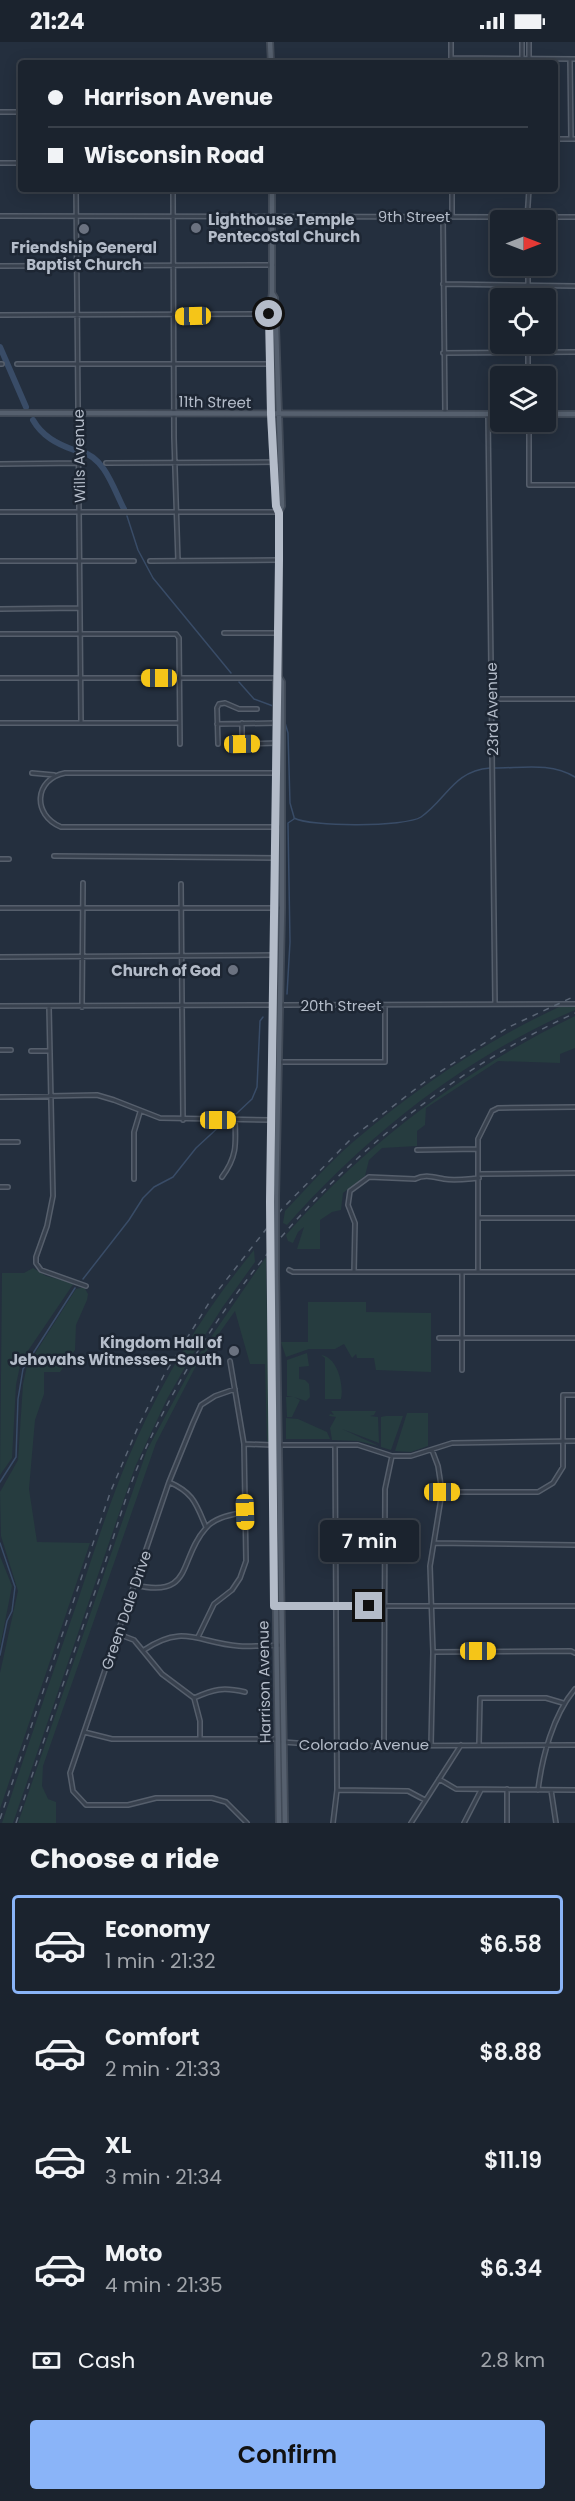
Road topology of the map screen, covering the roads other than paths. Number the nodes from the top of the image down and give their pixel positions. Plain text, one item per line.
1 (270, 42) edge
2 (451, 42) edge
3 (522, 42) edge
4 (529, 42) edge
5 (573, 59) edge
6 (271, 60) edge
7 (451, 60) edge
8 (522, 60) edge
9 (528, 60) edge
10 (550, 60) edge
11 (0, 112) edge
12 (18, 112) edge
13 (573, 139) edge
14 (0, 163) edge
15 (18, 163) edge
16 (76, 192) edge
17 (173, 192) edge
18 (272, 192) edge
19 (452, 192) edge
20 (529, 192) edge
21 (528, 210) edge
22 (273, 215) junction
23 (0, 216) edge
24 (76, 216) junction
25 (173, 216) junction
26 (443, 216) junction
27 (452, 216) junction
28 (575, 217) edge
29 (490, 218) edge
30 (556, 218) edge
31 (273, 265) junction
32 (0, 266) edge
33 (77, 266) junction
34 (173, 266) junction
35 (528, 276) edge
36 (443, 284) junction
37 (528, 285) junction
38 (575, 286) edge
39 (272, 293) junction
40 (269, 314) junction
41 (0, 315) edge
42 (77, 315) junction
43 (174, 316) junction
44 (556, 352) edge
45 (575, 352) edge
46 (444, 353) junction
47 (490, 353) edge
48 (17, 364) dead end
49 (78, 364) junction
50 (175, 364) junction
51 (270, 364) junction
52 (0, 413) edge
53 (78, 413) junction
54 (174, 413) junction
55 (445, 413) junction
56 (271, 414) junction
57 (277, 414) junction
58 (488, 414) joint
59 (556, 414) edge
60 (575, 414) edge
61 (529, 432) edge
62 (277, 462) junction
63 (79, 463) junction
64 (0, 464) edge
65 (106, 464) dead end
66 (176, 464) junction
67 (575, 484) edge
68 (0, 512) edge
69 (79, 512) junction
70 (177, 512) junction
71 (279, 513) junction
72 (279, 560) junction
73 (0, 561) edge
74 (134, 561) dead end
75 (150, 561) dead end
76 (178, 561) junction
77 (80, 562) junction
78 (80, 608) junction
79 (0, 609) edge
80 (80, 633) junction
81 (224, 633) dead end
82 (279, 633) junction
83 (0, 634) edge
84 (0, 678) edge
85 (81, 678) junction
86 (179, 678) junction
87 (279, 678) junction
88 (492, 699) junction
89 (575, 699) edge
90 (257, 709) dead end
91 (0, 723) edge
92 (81, 723) junction
93 (179, 723) junction
94 (242, 723) junction
95 (277, 723) junction
96 (217, 724) junction
97 (277, 743) junction
98 (180, 744) dead end
99 (218, 744) dead end
100 (32, 774) dead end
101 (277, 774) junction
102 (56, 776) junction
103 (279, 827) junction
104 (54, 856) dead end
105 (277, 858) junction
106 (9, 859) dead end
107 (0, 860) edge
108 (83, 883) dead end
109 (181, 884) dead end
110 (181, 907) junction
111 (0, 908) edge
112 (82, 908) junction
113 (279, 908) junction
114 (275, 955) junction
115 (83, 956) junction
116 (182, 956) junction
117 (0, 957) edge
118 (495, 1004) junction
119 (575, 1004) edge
120 (273, 1005) junction
121 (280, 1005) junction
122 (385, 1005) junction
123 (0, 1006) edge
124 (182, 1006) junction
125 (50, 1007) junction
126 (82, 1007) junction
127 (0, 1050) edge
128 (11, 1050) dead end
129 (31, 1051) dead end
130 (50, 1051) junction
131 (277, 1062) junction
132 (0, 1097) edge
133 (51, 1097) junction
134 (575, 1107) edge
135 (140, 1112) junction
136 (183, 1120) junction
137 (235, 1120) junction
138 (271, 1120) junction
139 (0, 1142) edge
140 (18, 1142) dead end
141 (417, 1149) dead end
142 (478, 1149) junction
143 (575, 1173) edge
144 (479, 1176) junction
145 (222, 1177) dead end
146 (134, 1179) dead end
147 (0, 1187) edge
148 (8, 1187) dead end
149 (478, 1218) junction
150 (575, 1218) edge
151 (290, 1270) dead end
152 (354, 1272) junction
153 (478, 1272) junction
154 (575, 1272) edge
155 (462, 1273) junction
156 (273, 1274) junction
157 (86, 1286) dead end
158 (439, 1338) dead end
159 (463, 1338) junction
160 (575, 1338) edge
161 (230, 1361) dead end
162 (462, 1370) dead end
163 (235, 1389) junction
164 (575, 1395) edge
165 (563, 1441) junction
166 (575, 1441) edge
167 (244, 1444) junction
168 (275, 1445) junction
169 (335, 1445) junction
170 (432, 1450) junction
171 (392, 1456) junction
172 (169, 1482) junction
173 (442, 1492) junction
174 (245, 1512) junction
175 (206, 1527) junction
176 (434, 1543) junction
177 (575, 1545) edge
178 (135, 1585) junction
179 (336, 1605) junction
180 (278, 1606) junction
181 (386, 1606) junction
182 (432, 1606) junction
183 (575, 1606) edge
184 (118, 1634) junction
185 (198, 1637) junction
186 (275, 1645) junction
187 (282, 1645) junction
188 (144, 1650) junction
189 (433, 1652) junction
190 (575, 1653) edge
191 (575, 1689) edge
192 (245, 1692) dead end
193 (194, 1698) junction
194 (563, 1703) junction
195 (84, 1732) junction
196 (200, 1739) junction
197 (281, 1741) junction
198 (479, 1744) junction
199 (431, 1745) junction
200 (461, 1745) junction
201 (548, 1745) junction
202 (575, 1745) edge
203 (337, 1746) junction
204 (384, 1746) junction
205 (439, 1779) junction
206 (507, 1789) junction
207 (337, 1790) junction
208 (481, 1790) junction
209 (538, 1790) junction
210 (551, 1790) junction
211 (575, 1790) edge
212 (425, 1800) junction
213 (247, 1823) edge
214 (279, 1823) edge
215 (285, 1823) edge
216 (333, 1823) edge
217 (411, 1823) edge
218 (464, 1823) edge
219 (507, 1823) edge
220 (556, 1823) edge

1 - 6 main road
2 - 7 street
3 - 8 street
4 - 9 street
5 - 10 street
5 - 13 street
11 - 12 street
14 - 15 street
16 - 24 street, Wills Avenue
17 - 25 street
18 - 22 main road, Harrison Avenue
19 - 27 street
20 - 21 street
22 - 25 street, 9th Street
22 - 26 street, 9th Street
22 - 31 main road, Harrison Avenue
23 - 24 street, 9th Street
24 - 25 street, 9th Street
24 - 33 street, Wills Avenue
25 - 34 street
26 - 27 street, 9th Street
26 - 36 street
27 - 29 street, 9th Street
28 - 30 street, 9th Street
31 - 34 street
31 - 39 main road, Harrison Avenue
32 - 33 street
33 - 34 street
33 - 42 street, Wills Avenue
34 - 43 street
35 - 37 street
36 - 37 street
36 - 46 street
37 - 38 street
39 - 40 main road, Harrison Avenue
39 - 57 main road, Harrison Avenue
40 - 43 street
40 - 51 main road, Harrison Avenue
41 - 42 street
42 - 43 street
42 - 49 street, Wills Avenue
43 - 50 street
44 - 45 street
46 - 47 street
46 - 55 street
48 - 49 street
49 - 50 street
49 - 53 street, Wills Avenue
50 - 51 street
50 - 54 street
51 - 56 main road, Harrison Avenue
52 - 53 main road, 11th Street
53 - 54 main road, 11th Street
53 - 63 street, Wills Avenue
54 - 56 main road, 11th Street
54 - 66 street
55 - 57 main road, 11th Street
55 - 58 main road, 11th Street
56 - 57 main road, 11th Street
56 - 62 main road, Harrison Avenue
57 - 62 main road, Harrison Avenue
58 - 88 street, 23rd Avenue
59 - 60 main road
61 - 67 street
62 - 66 street
62 - 71 main road, Harrison Avenue
63 - 64 street
63 - 69 street, Wills Avenue
65 - 66 street
66 - 70 street
68 - 69 street
69 - 70 street
69 - 77 street, Wills Avenue
70 - 71 street
70 - 76 street
71 - 72 main road, Harrison Avenue
72 - 76 street
72 - 82 main road, Harrison Avenue
73 - 77 street
74 - 77 street
75 - 76 street
77 - 78 street, Wills Avenue
78 - 79 street
78 - 80 street, Wills Avenue
80 - 83 street
80 - 85 street, Wills Avenue
80 - 86 street
81 - 82 street
82 - 87 main road, Harrison Avenue
84 - 85 street
85 - 86 street
85 - 92 street, Wills Avenue
86 - 87 street
86 - 93 street
87 - 95 main road, Harrison Avenue
87 - 103 main road, Harrison Avenue
88 - 89 street
88 - 118 street, 23rd Avenue
90 - 96 street
91 - 92 street
92 - 93 street
93 - 98 street
94 - 95 street
94 - 96 street
94 - 97 street
95 - 97 main road, Harrison Avenue
96 - 99 street
97 - 101 main road, Harrison Avenue
100 - 102 street
101 - 102 street
101 - 103 main road, Harrison Avenue
102 - 103 street
103 - 105 main road, Harrison Avenue
103 - 113 main road, Harrison Avenue
104 - 105 street
105 - 113 main road, Harrison Avenue
106 - 107 street
108 - 112 street
109 - 110 street
110 - 112 street
110 - 113 street
110 - 116 street
111 - 112 street
112 - 115 street
113 - 114 main road, Harrison Avenue
113 - 121 main road, Harrison Avenue
114 - 116 street
114 - 120 main road, Harrison Avenue
115 - 116 street
115 - 117 street
115 - 126 street
116 - 124 street
118 - 119 street, 20th Street
118 - 122 street, 20th Street
120 - 121 street, 20th Street
120 - 124 street, 20th Street
120 - 138 main road, Harrison Avenue
121 - 122 street, 20th Street
121 - 131 main road, Harrison Avenue
122 - 131 street
123 - 125 street, 20th Street
124 - 126 street, 20th Street
124 - 136 street
125 - 126 street, 20th Street
125 - 130 street
127 - 128 street
129 - 130 street
130 - 133 street
131 - 156 main road, Harrison Avenue, bridge
132 - 133 street
133 - 135 street
133 - 157 street
134 - 142 street
135 - 136 street
135 - 146 street
136 - 137 street
137 - 138 street
137 - 145 street
138 - 156 main road, Harrison Avenue, bridge
139 - 140 street
141 - 142 street
142 - 144 street
143 - 144 street
144 - 149 street
144 - 152 street
147 - 148 street
149 - 150 street
149 - 153 street
151 - 152 street
152 - 155 street
153 - 154 street
153 - 155 street
155 - 159 street
156 - 168 main road, Harrison Avenue
158 - 159 street
159 - 160 street
159 - 162 street
161 - 163 street
163 - 167 street
163 - 172 street, Green Dale Drive
164 - 165 street
165 - 166 street
165 - 170 street
165 - 173 street
167 - 168 street
167 - 174 street
168 - 169 street
168 - 180 main road, Harrison Avenue
169 - 171 street
169 - 179 street
170 - 171 street
170 - 173 street
171 - 181 street
172 - 175 street
172 - 178 street, Green Dale Drive
173 - 176 street
174 - 175 street
174 - 185 street
175 - 178 street
176 - 177 street
176 - 182 street
178 - 184 street, Green Dale Drive
179 - 180 street
179 - 181 street
179 - 203 street
180 - 186 main road, Harrison Avenue
180 - 187 main road, Harrison Avenue
181 - 182 street
181 - 204 street
182 - 183 street
182 - 189 street
184 - 188 street
184 - 195 street, Green Dale Drive
185 - 186 street
185 - 188 street
186 - 187 street
186 - 197 main road, Harrison Avenue
187 - 197 main road, Harrison Avenue
188 - 193 street
189 - 190 street
189 - 199 street
191 - 194 street
192 - 193 street
193 - 196 street
194 - 198 street
194 - 201 street
195 - 196 street, Colorado Avenue
195 - 213 street, Green Dale Drive
196 - 197 street, Colorado Avenue
197 - 203 street, Colorado Avenue
197 - 214 main road, Harrison Avenue
197 - 215 main road, Harrison Avenue
198 - 200 street, Colorado Avenue
198 - 201 street, Colorado Avenue
199 - 200 street, Colorado Avenue
199 - 204 street, Colorado Avenue
200 - 205 street
201 - 202 street, Colorado Avenue
201 - 209 street
203 - 204 street, Colorado Avenue
203 - 207 street
205 - 208 street
205 - 212 street
206 - 208 street
206 - 209 street
206 - 219 street
207 - 212 street
207 - 216 street
208 - 218 street
209 - 210 street
210 - 211 street
210 - 220 street
212 - 217 street

